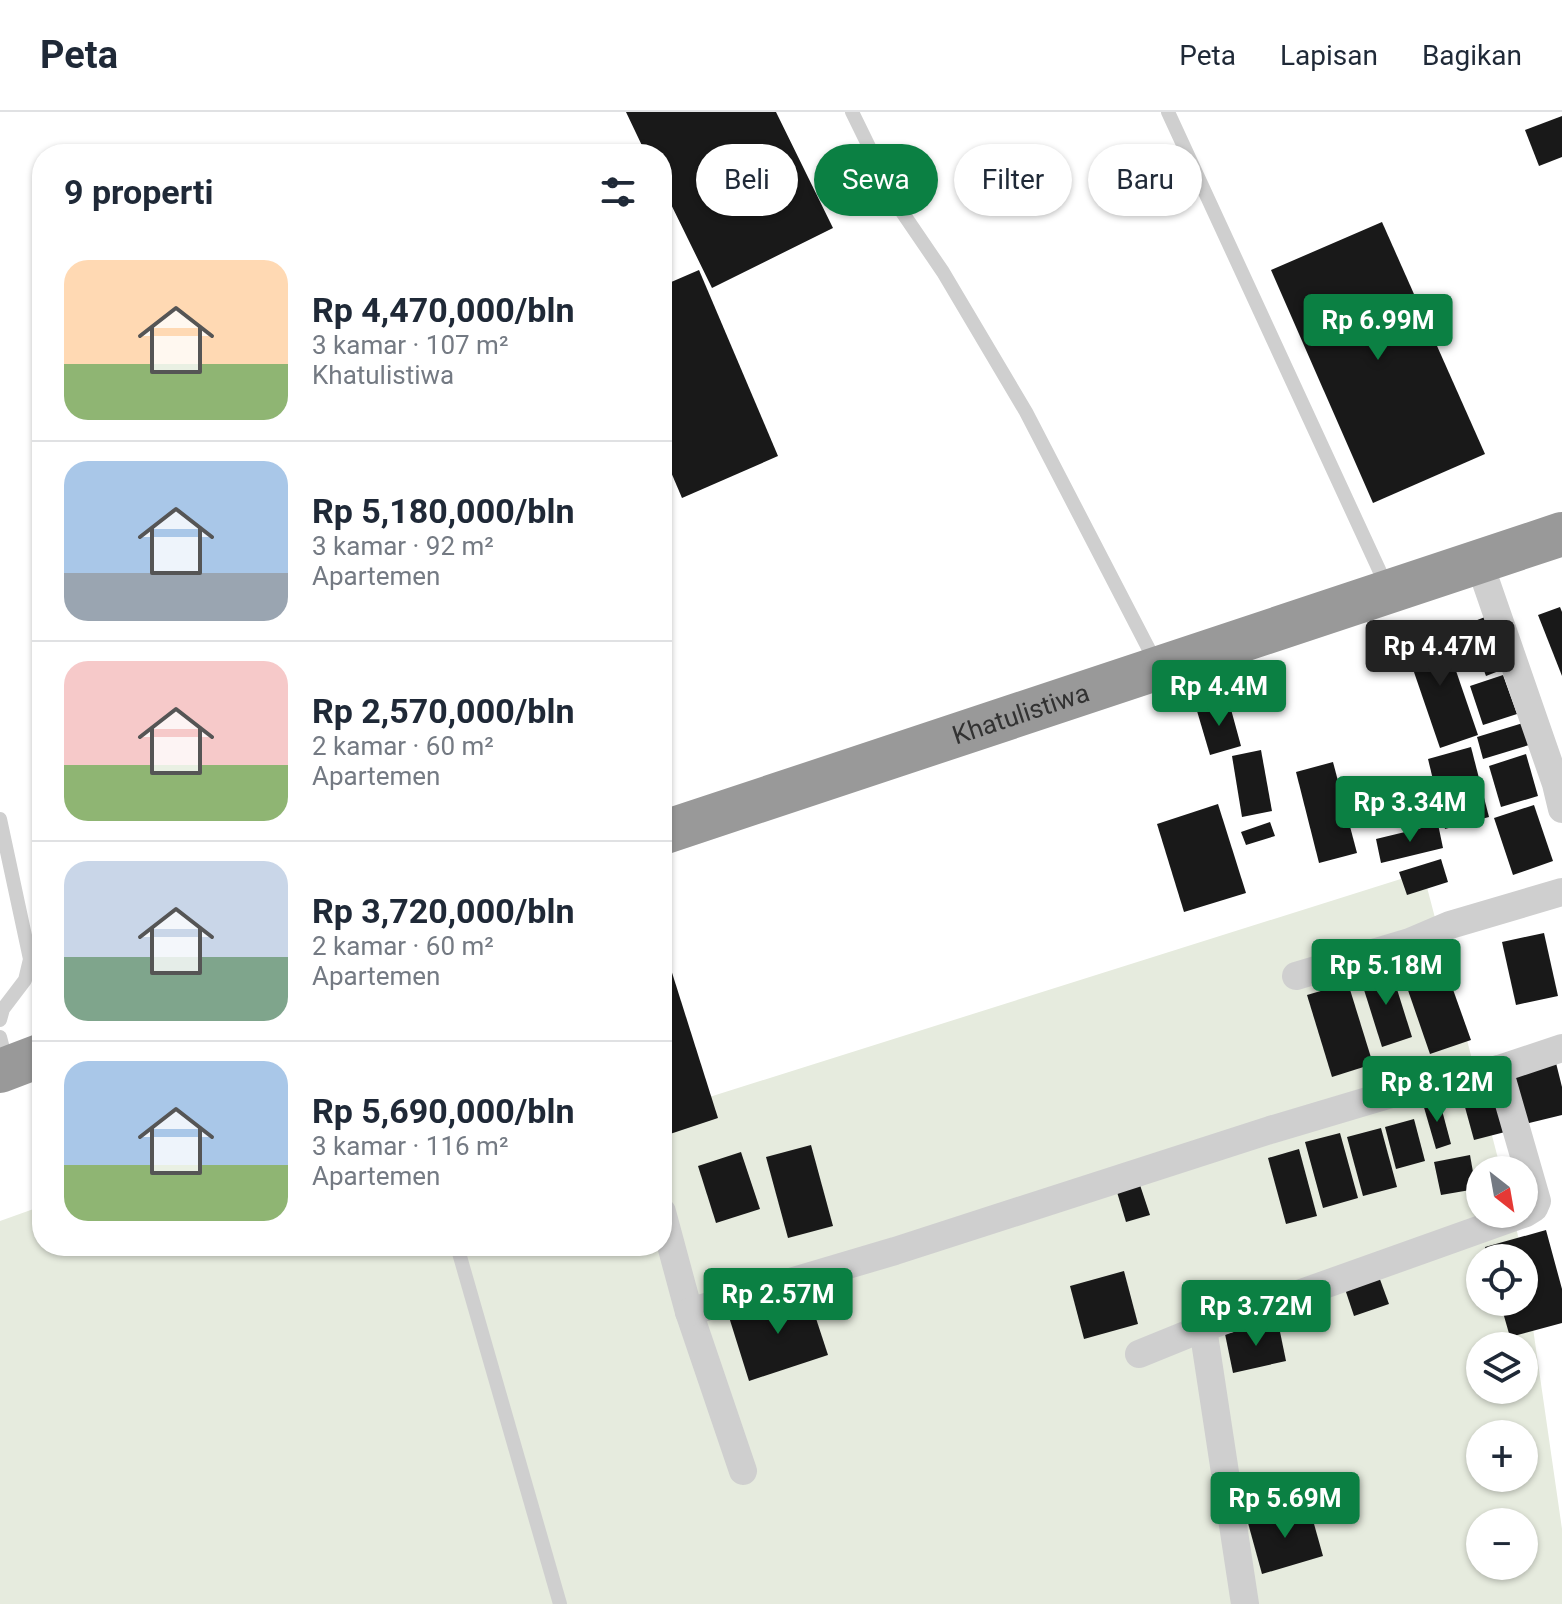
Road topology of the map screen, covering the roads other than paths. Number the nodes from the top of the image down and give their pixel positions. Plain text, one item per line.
1 (852, 112) edge
2 (1168, 112) edge
3 (1562, 534) edge
4 (1479, 562) junction
5 (1389, 591) junction
6 (1158, 667) junction
7 (1562, 809) edge
8 (0, 819) edge
9 (672, 830) edge
10 (1562, 892) edge
11 (1296, 976) dead end
12 (0, 1020) edge
13 (1562, 1048) edge
14 (1499, 1069) junction
15 (672, 1249) edge
16 (460, 1256) edge
17 (689, 1312) junction
18 (1203, 1328) junction
19 (1139, 1354) dead end
20 (743, 1471) dead end
21 (560, 1604) edge
22 (1245, 1604) edge

1 - 6 lane
2 - 5 lane
3 - 4 highway, Khatulistiwa
4 - 5 highway, Khatulistiwa
4 - 7 street
5 - 6 highway, Khatulistiwa
6 - 9 highway, Khatulistiwa
8 - 12 lane
10 - 11 street
13 - 14 street
14 - 17 street
14 - 18 street
15 - 17 street
16 - 21 lane
17 - 20 street
18 - 19 street
18 - 22 street

